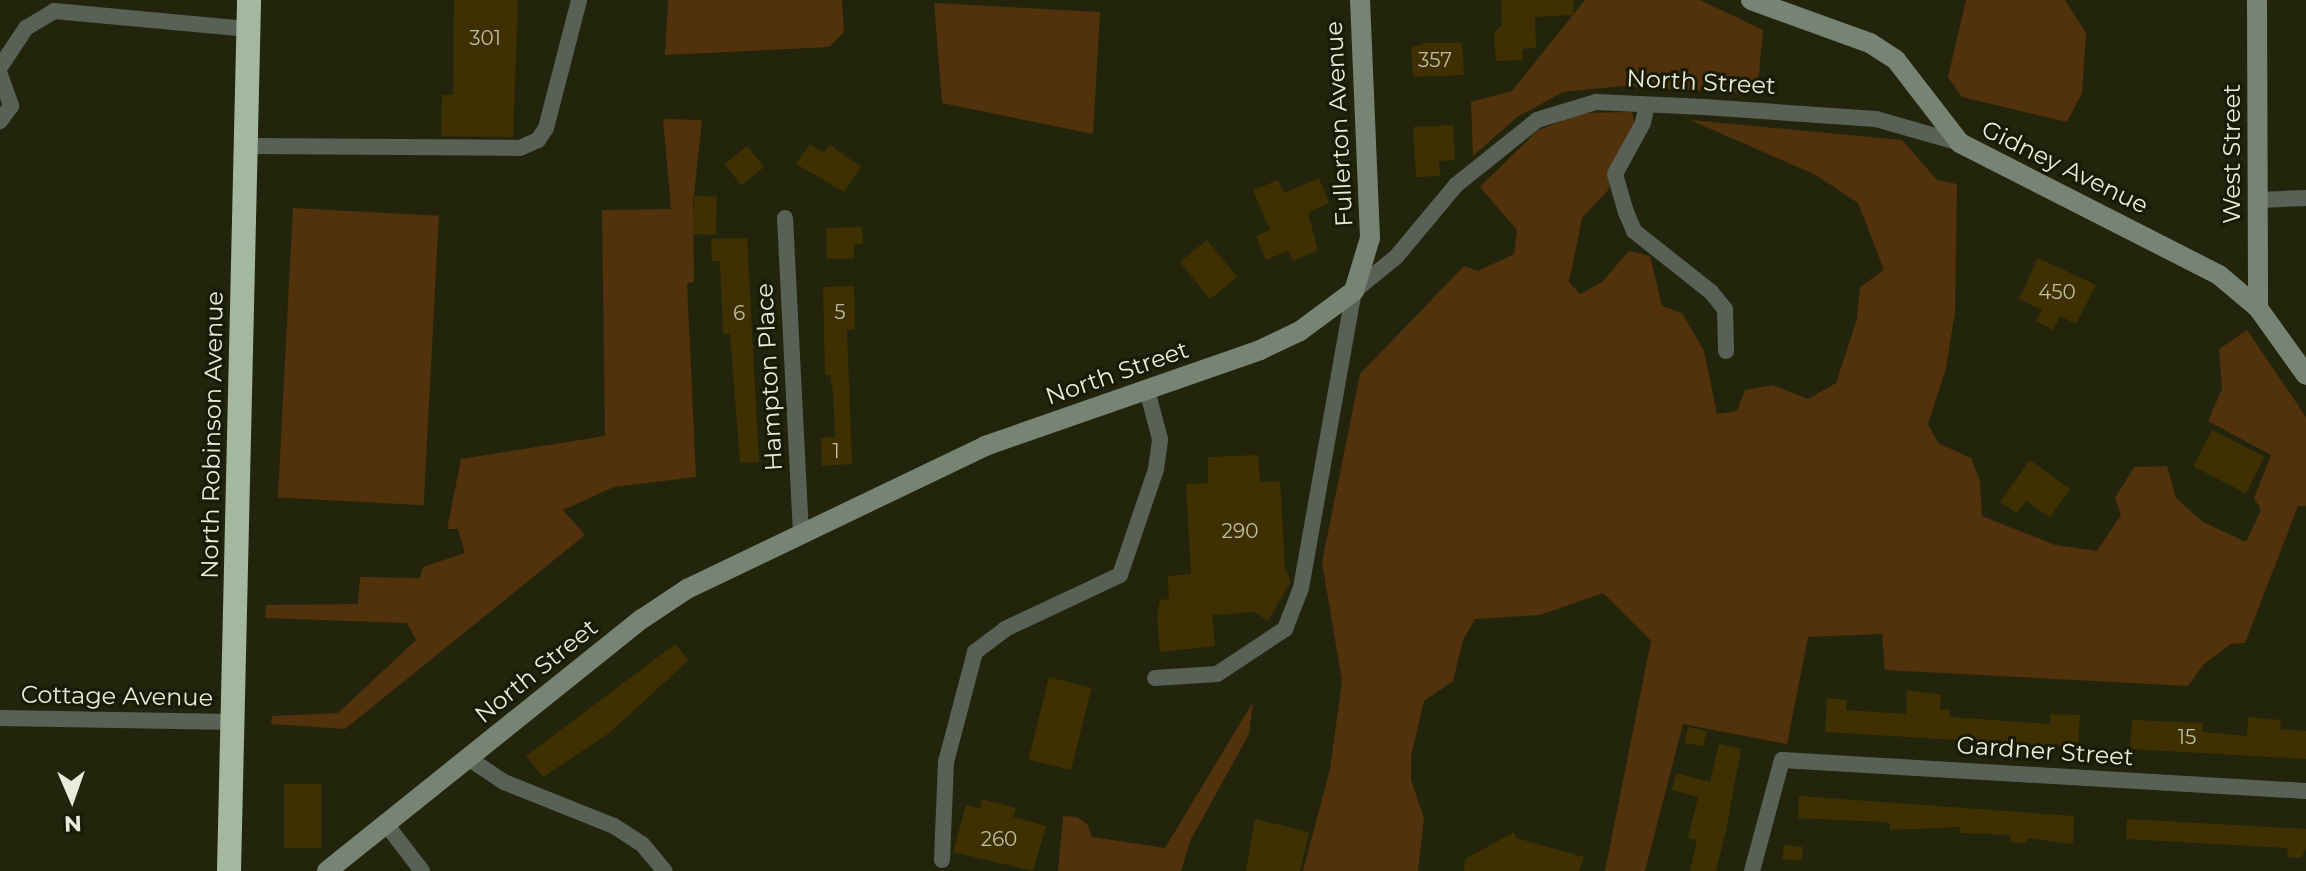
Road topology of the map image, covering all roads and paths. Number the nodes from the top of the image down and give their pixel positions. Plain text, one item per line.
1 (249, 0) edge
2 (579, 0) edge
3 (1360, 0) edge
4 (1751, 0) edge
5 (2257, 0) edge
6 (249, 29) junction
7 (0, 67) edge
8 (0, 75) edge
9 (1647, 105) junction
10 (0, 121) edge
11 (1960, 143) junction
12 (246, 146) junction
13 (2306, 198) edge
14 (2258, 200) junction
15 (785, 218) dead end
16 (1354, 291) junction
17 (2258, 308) junction
18 (1726, 351) dead end
19 (2306, 375) edge
20 (1147, 390) junction
21 (801, 534) junction
22 (1155, 678) dead end
23 (0, 718) edge
24 (234, 722) junction
25 (468, 758) junction
26 (2306, 791) edge
27 (386, 824) junction
28 (942, 860) dead end
29 (229, 871) edge
30 (327, 871) edge
31 (422, 871) edge
32 (665, 871) edge
33 (1752, 871) edge

1 - 6 highway, North Robinson Avenue
2 - 12 street
3 - 16 street, Fullerton Avenue
4 - 11 street, Gidney Avenue
5 - 14 street, West Street
6 - 7 street
6 - 12 highway, North Robinson Avenue
8 - 10 street
9 - 11 street, North Street
9 - 16 street, North Street
9 - 18 street
11 - 17 street, Gidney Avenue
12 - 24 highway, North Robinson Avenue
13 - 14 street
14 - 17 street, West Street
15 - 21 street, Hampton Place
16 - 20 street, North Street
16 - 22 street
17 - 19 street, Gidney Avenue
20 - 21 street, North Street
20 - 28 street
21 - 25 street, North Street
23 - 24 street, Cottage Avenue
24 - 29 highway, North Robinson Avenue
25 - 27 street, North Street
25 - 32 street
26 - 33 street, Gardner Street
27 - 30 street, North Street
27 - 31 street

